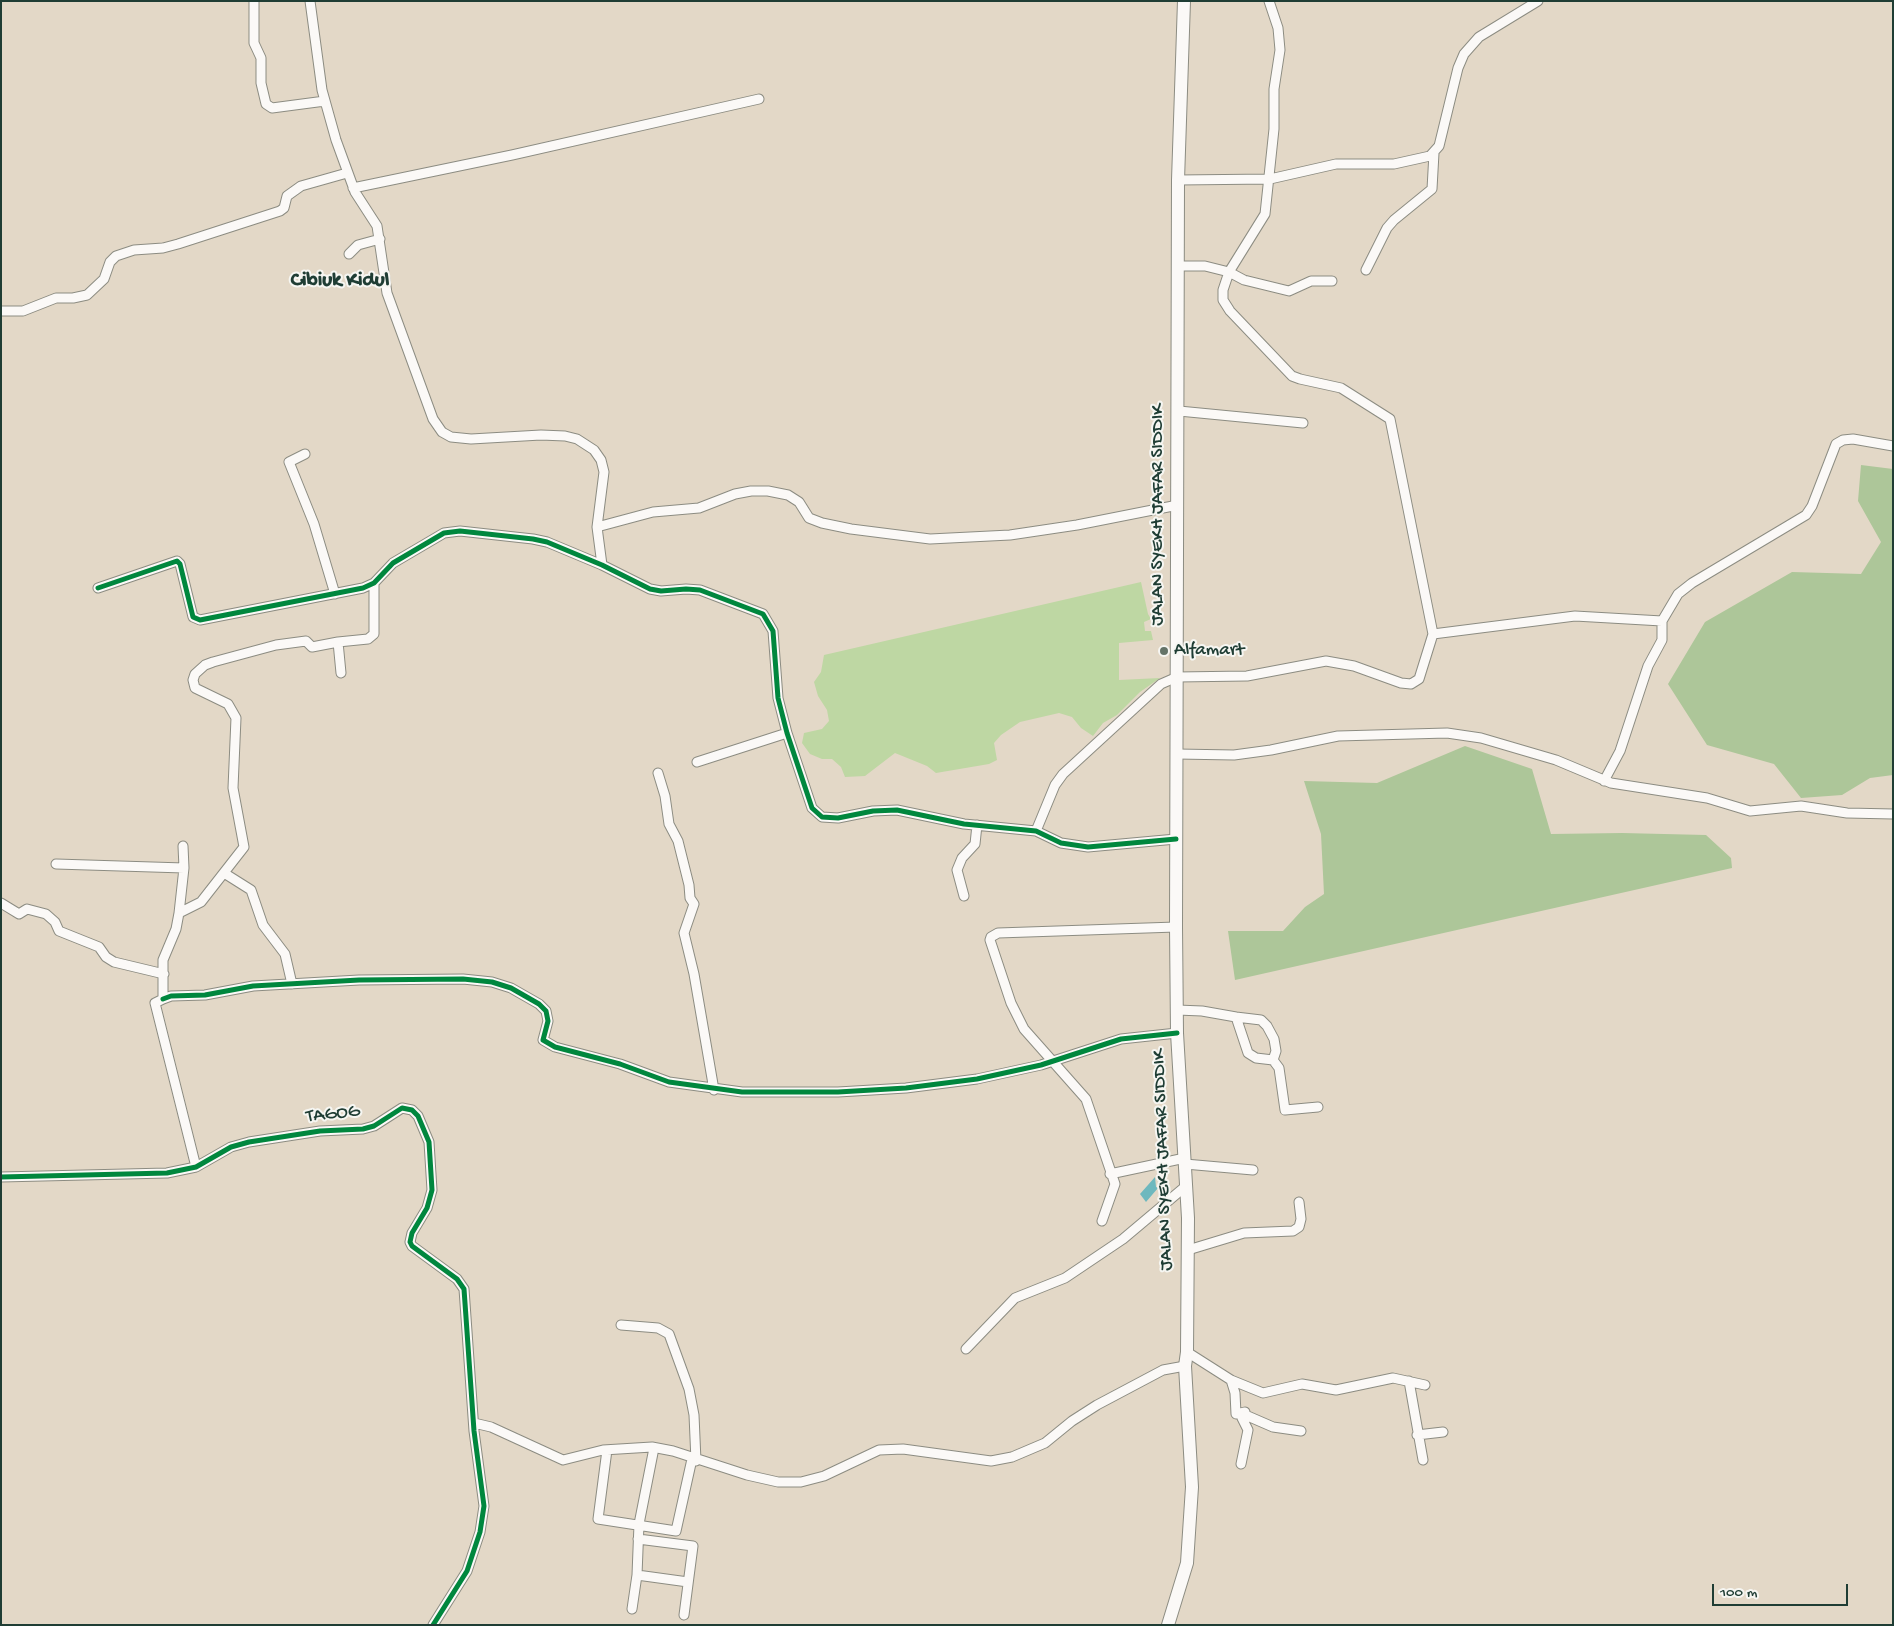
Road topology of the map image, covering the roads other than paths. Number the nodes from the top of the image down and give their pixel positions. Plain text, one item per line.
1 (254, 1) edge
2 (310, 1) edge
3 (1184, 1) edge
4 (1269, 1) edge
5 (1538, 1) edge
6 (759, 99) dead end
7 (325, 101) junction
8 (1434, 153) junction
9 (347, 173) junction
10 (1270, 179) junction
11 (1178, 180) junction
12 (353, 188) junction
13 (380, 239) junction
14 (350, 254) dead end
15 (1178, 266) junction
16 (1366, 270) dead end
17 (1229, 272) junction
18 (1332, 281) dead end
19 (1, 311) edge
20 (1179, 411) junction
21 (1303, 423) dead end
22 (1893, 446) edge
23 (305, 454) dead end
24 (1178, 505) junction
25 (597, 527) junction
26 (602, 565) junction
27 (374, 583) junction
28 (98, 588) dead end
29 (335, 594) junction
30 (1662, 621) junction
31 (1434, 634) junction
32 (338, 642) junction
33 (341, 673) dead end
34 (1177, 677) junction
35 (786, 733) junction
36 (1177, 754) junction
37 (697, 762) dead end
38 (658, 772) dead end
39 (1604, 780) junction
40 (1893, 814) edge
41 (977, 825) junction
42 (1036, 830) junction
43 (1176, 839) junction
44 (183, 846) dead end
45 (56, 864) dead end
46 (184, 868) junction
47 (224, 873) junction
48 (964, 896) dead end
49 (1, 903) edge
50 (180, 913) junction
51 (1176, 927) junction
52 (164, 974) junction
53 (292, 984) junction
54 (162, 999) junction
55 (1177, 1010) junction
56 (1236, 1017) junction
57 (1177, 1033) junction
58 (1273, 1060) junction
59 (1052, 1062) junction
60 (714, 1090) junction
61 (1318, 1108) dead end
62 (1185, 1161) junction
63 (196, 1167) junction
64 (1253, 1170) dead end
65 (1110, 1174) junction
66 (1, 1177) edge
67 (1186, 1186) junction
68 (1299, 1202) dead end
69 (1102, 1221) dead end
70 (1188, 1250) junction
71 (621, 1325) dead end
72 (966, 1349) dead end
73 (1187, 1352) junction
74 (1185, 1366) junction
75 (1231, 1380) junction
76 (1409, 1382) junction
77 (1426, 1385) dead end
78 (1243, 1414) junction
79 (474, 1424) junction
80 (1301, 1431) dead end
81 (1443, 1432) dead end
82 (1417, 1435) junction
83 (654, 1448) junction
84 (607, 1450) junction
85 (694, 1460) junction
86 (1423, 1460) dead end
87 (1241, 1464) dead end
88 (639, 1524) junction
89 (638, 1539) junction
90 (637, 1575) junction
91 (688, 1582) junction
92 (632, 1609) dead end
93 (684, 1615) dead end
94 (433, 1625) edge
95 (1168, 1625) edge

1 - 7 street
2 - 7 street
3 - 11 main road, JALAN SYEKH JAFAR SIDDIK
4 - 10 street
5 - 8 street
6 - 12 street
7 - 9 street
8 - 10 street
8 - 16 street
9 - 12 street
9 - 19 street
10 - 11 street
10 - 17 street
11 - 15 main road, JALAN SYEKH JAFAR SIDDIK
12 - 13 street
13 - 14 street
13 - 25 street
15 - 17 street
15 - 20 main road, JALAN SYEKH JAFAR SIDDIK
17 - 18 street
17 - 31 street
20 - 21 street
20 - 24 main road, JALAN SYEKH JAFAR SIDDIK
22 - 30 street
23 - 29 street
24 - 25 street
24 - 34 main road, JALAN SYEKH JAFAR SIDDIK
25 - 26 street
26 - 27 street
26 - 35 street
27 - 29 street
27 - 32 street
28 - 29 street
30 - 31 street
30 - 39 street
31 - 34 street
32 - 33 street
32 - 47 street
34 - 36 main road, JALAN SYEKH JAFAR SIDDIK
34 - 42 street
35 - 37 street
35 - 41 street
36 - 39 street
36 - 43 main road, JALAN SYEKH JAFAR SIDDIK
38 - 60 street
39 - 40 street
41 - 42 street
41 - 48 street
42 - 43 street
43 - 51 main road, JALAN SYEKH JAFAR SIDDIK
44 - 46 street
45 - 46 street
46 - 50 street
47 - 50 street
47 - 53 street
49 - 52 street
50 - 52 street
51 - 55 main road, JALAN SYEKH JAFAR SIDDIK
51 - 59 street
52 - 54 street
53 - 54 street
53 - 60 street
54 - 63 street
55 - 56 street
55 - 57 main road, JALAN SYEKH JAFAR SIDDIK
56 - 58 street
56 - 58 street
57 - 59 street
57 - 62 main road, JALAN SYEKH JAFAR SIDDIK
58 - 61 street
59 - 60 street
59 - 65 street
62 - 64 street
62 - 65 street
62 - 67 main road, JALAN SYEKH JAFAR SIDDIK
63 - 66 street, TAGOG
63 - 79 street, TAGOG
65 - 69 street
67 - 70 main road, JALAN SYEKH JAFAR SIDDIK
67 - 72 street
68 - 70 street
70 - 73 main road, JALAN SYEKH JAFAR SIDDIK
71 - 85 street
73 - 74 main road, JALAN SYEKH JAFAR SIDDIK
73 - 75 street
74 - 85 street
74 - 95 main road, JALAN SYEKH JAFAR SIDDIK
75 - 76 street
75 - 78 street
76 - 77 street
76 - 82 street
78 - 80 street
78 - 87 street
79 - 84 street
79 - 94 street
81 - 82 street
82 - 86 street
83 - 84 street
83 - 85 street
83 - 88 street
84 - 88 street
85 - 88 street
88 - 89 street
89 - 90 street
89 - 91 street
90 - 91 street
90 - 92 street
91 - 93 street

